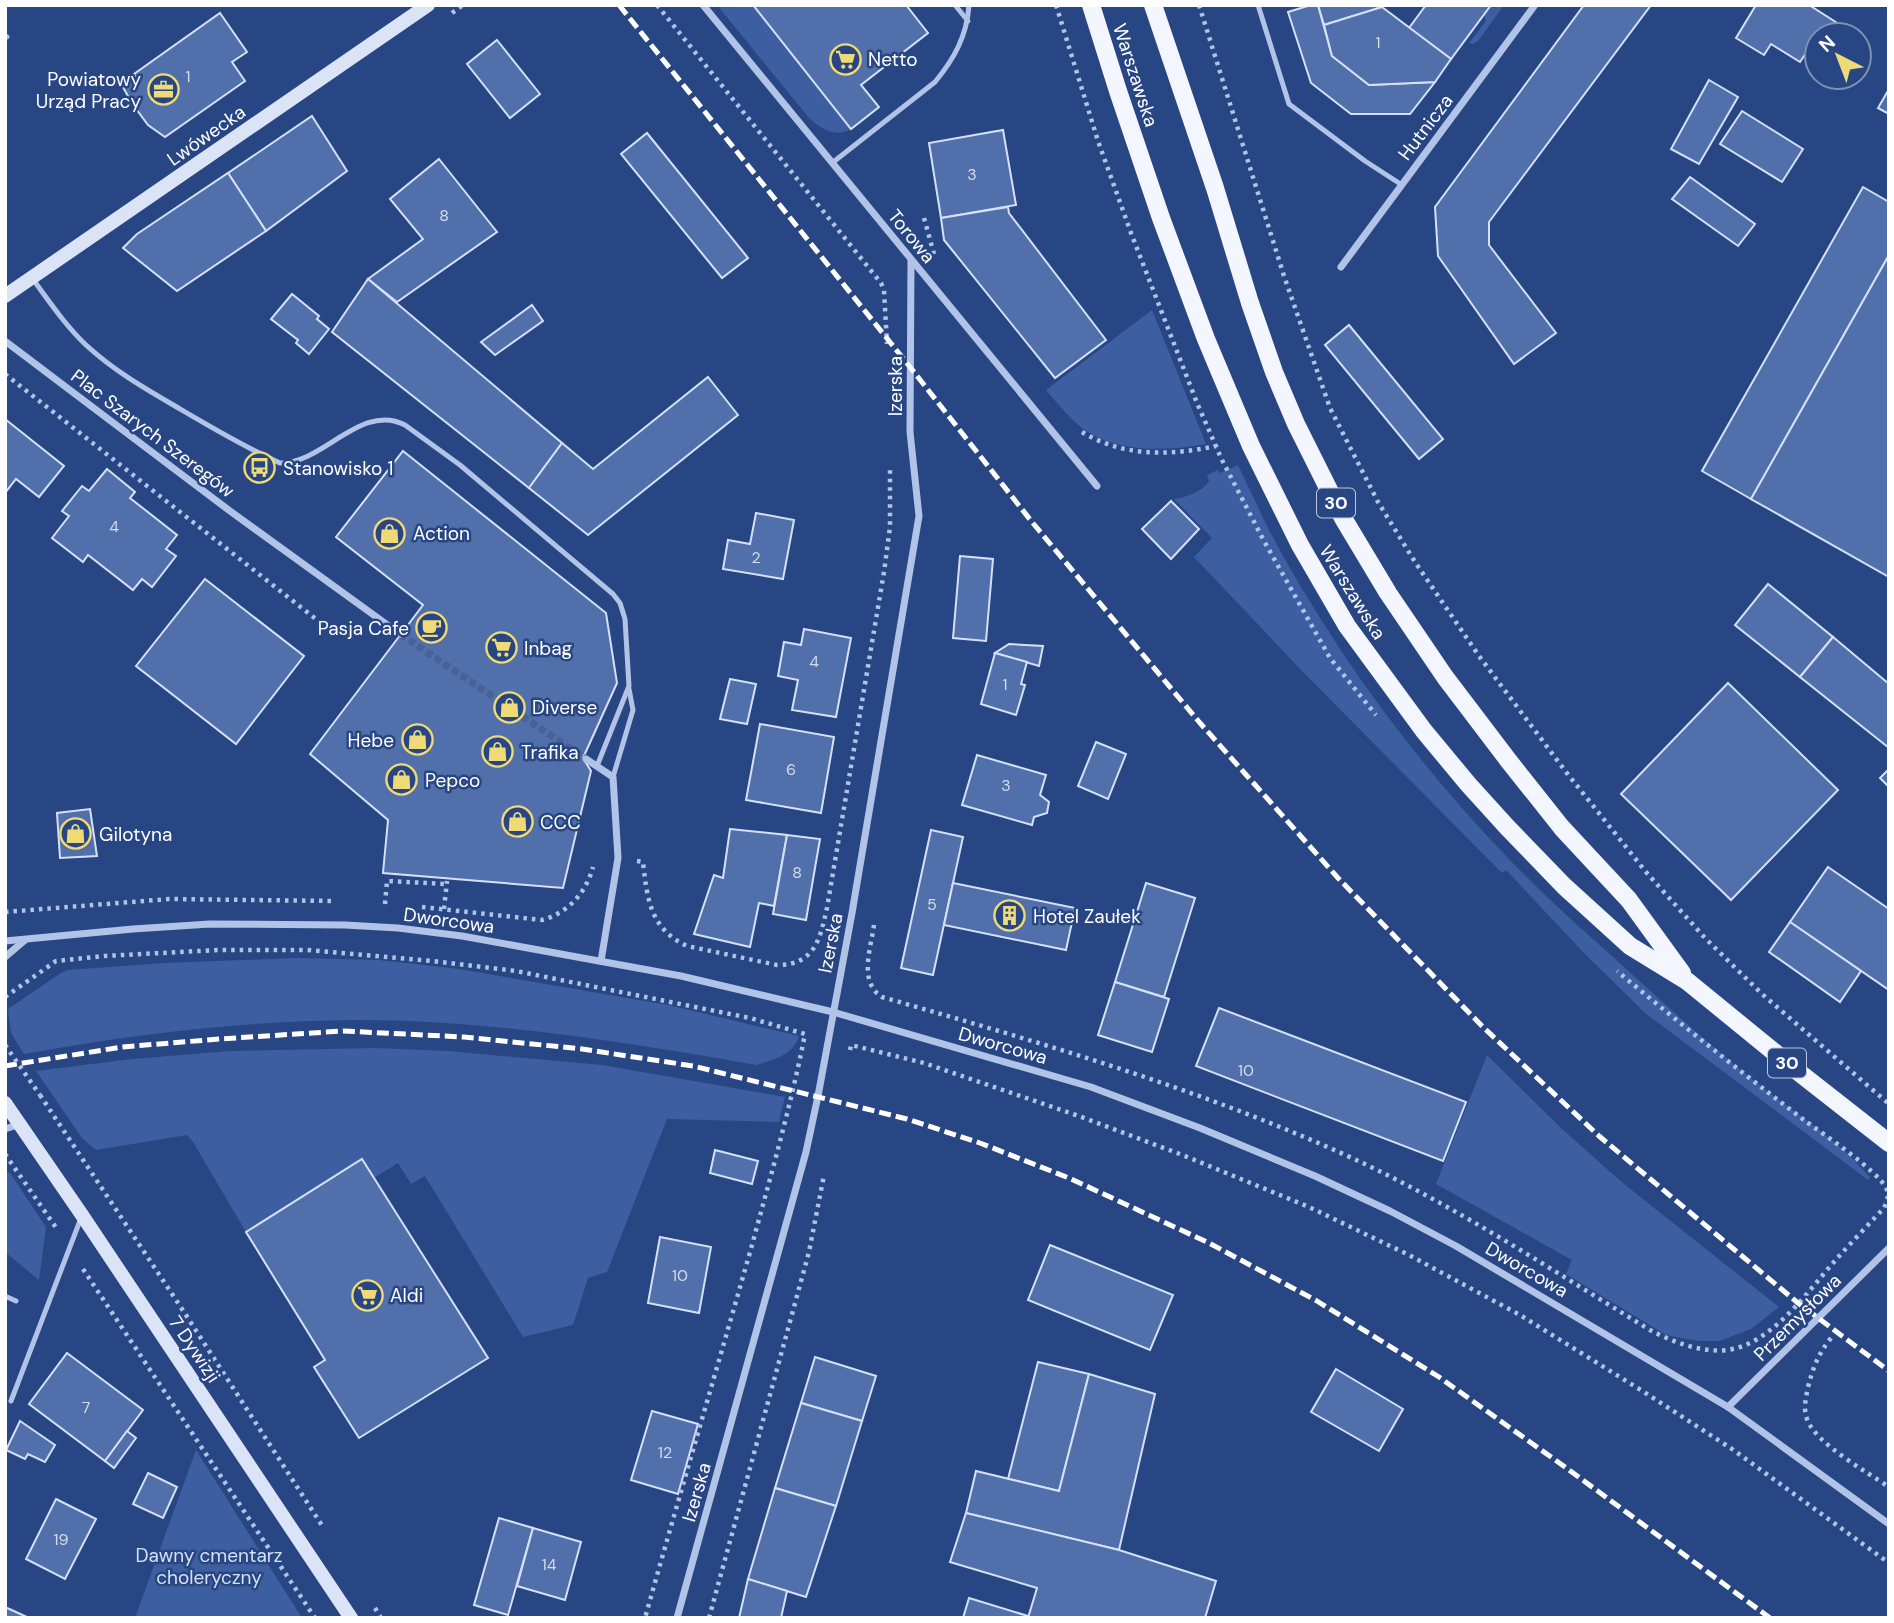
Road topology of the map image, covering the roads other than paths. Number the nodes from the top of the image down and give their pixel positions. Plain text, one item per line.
1 (428, 5) edge
2 (703, 5) edge
3 (955, 5) edge
4 (969, 5) edge
5 (1091, 5) edge
6 (1153, 5) edge
7 (1258, 5) edge
8 (1535, 5) edge
9 (968, 21) junction
10 (832, 163) junction
11 (1402, 185) junction
12 (911, 260) junction
13 (1341, 267) dead end
14 (32, 278) junction
15 (5, 296) edge
16 (5, 341) edge
17 (1097, 486) dead end
18 (400, 634) tunnel mouth
19 (629, 686) junction
20 (586, 759) tunnel mouth
21 (597, 766) junction
22 (613, 777) junction
23 (26, 940) junction
24 (5, 941) edge
25 (5, 957) edge
26 (601, 961) junction
27 (1687, 981) junction
28 (833, 1012) junction
29 (5, 1103) edge
30 (20, 1124) junction
31 (5, 1129) edge
32 (1889, 1143) edge
33 (82, 1215) junction
34 (1889, 1248) edge
35 (5, 1296) edge
36 (16, 1301) dead end
37 (11, 1401) dead end
38 (1728, 1407) junction
39 (1889, 1524) edge
40 (352, 1618) edge
41 (677, 1618) edge

1 - 14 main road, Lwówecka
2 - 10 street, Torowa
3 - 9 lane
4 - 9 lane
5 - 27 main road, Warszawska / 30
6 - 27 main road, Warszawska / 30
7 - 11 lane
8 - 11 street, Hutnicza
9 - 10 lane
10 - 12 street, Torowa
11 - 13 street, Hutnicza
12 - 17 street, Torowa
12 - 28 street, Izerska
14 - 15 main road, Lwówecka
14 - 19 lane
16 - 18 street, Plac Szarych Szeregów
19 - 21 lane
19 - 22 lane
20 - 21 street
21 - 22 street
22 - 26 street
23 - 24 street, Dworcowa
23 - 25 street
23 - 26 street, Dworcowa
26 - 28 street, Dworcowa
27 - 32 main road, Warszawska / 30
28 - 38 street, Dworcowa
28 - 41 street, Izerska
29 - 30 main road, 7 Dywizji
30 - 31 street
30 - 33 main road, 7 Dywizji
33 - 37 lane
33 - 40 main road, 7 Dywizji
34 - 38 street, Przemysłowa
35 - 36 lane
38 - 39 street, Dworcowa

